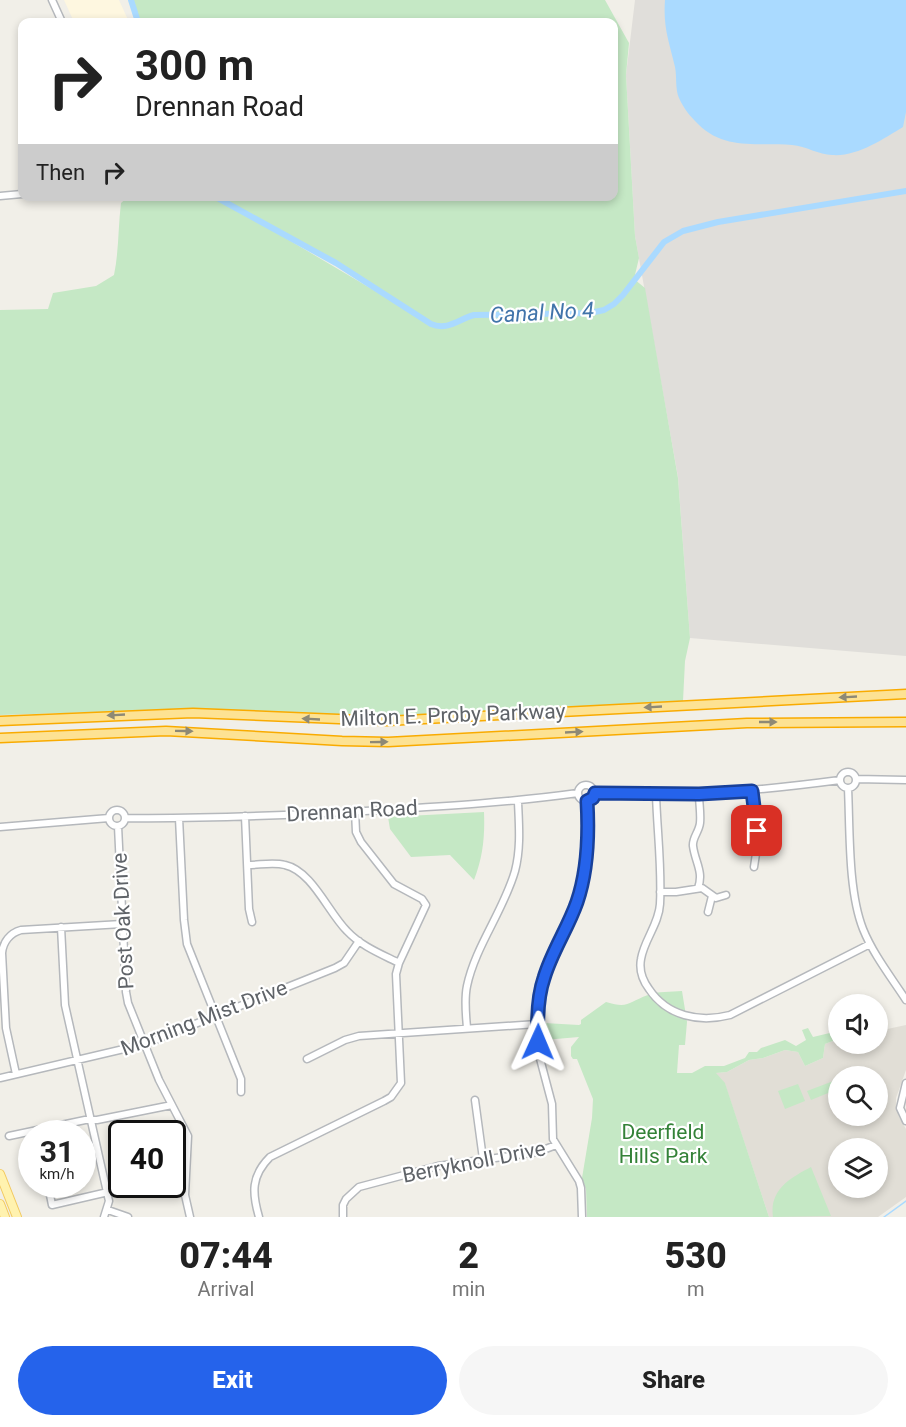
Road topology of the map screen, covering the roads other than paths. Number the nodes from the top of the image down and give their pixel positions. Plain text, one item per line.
1 (52, 0) edge
2 (61, 18) edge
3 (18, 194) edge
4 (0, 196) edge
5 (906, 694) edge
6 (0, 721) edge
7 (906, 722) edge
8 (0, 738) edge
9 (856, 779) junction
10 (840, 780) junction
11 (906, 780) edge
12 (848, 788) junction
13 (752, 791) junction
14 (578, 793) junction
15 (595, 793) junction
16 (656, 794) junction
17 (699, 794) junction
18 (587, 801) junction
19 (518, 802) junction
20 (355, 811) junction
21 (245, 816) junction
22 (109, 818) junction
23 (125, 818) junction
24 (179, 818) junction
25 (118, 826) junction
26 (0, 827) edge
27 (248, 865) junction
28 (754, 867) dead end
29 (698, 888) junction
30 (427, 891) dead end
31 (660, 892) junction
32 (726, 895) dead end
33 (712, 896) junction
34 (422, 899) junction
35 (708, 912) dead end
36 (252, 922) dead end
37 (122, 924) junction
38 (61, 927) junction
39 (359, 941) junction
40 (870, 944) junction
41 (399, 963) junction
42 (906, 1000) edge
43 (216, 1015) junction
44 (537, 1024) junction
45 (467, 1028) junction
46 (399, 1032) junction
47 (145, 1044) junction
48 (307, 1059) dead end
49 (78, 1060) junction
50 (16, 1074) junction
51 (0, 1078) edge
52 (906, 1083) edge
53 (242, 1092) dead end
54 (391, 1097) junction
55 (475, 1100) dead end
56 (397, 1104) dead end
57 (172, 1105) junction
58 (92, 1120) joint
59 (906, 1121) edge
60 (18, 1135) edge
61 (9, 1136) dead end
62 (96, 1138) edge
63 (556, 1145) junction
64 (483, 1159) junction
65 (0, 1174) edge
66 (108, 1192) joint
67 (96, 1195) edge
68 (51, 1198) edge
69 (82, 1198) edge
70 (108, 1198) edge
71 (0, 1204) edge
72 (108, 1210) junction
73 (5, 1217) edge
74 (17, 1217) edge
75 (104, 1217) edge
76 (128, 1217) edge
77 (190, 1217) edge
78 (259, 1217) edge
79 (343, 1217) edge
80 (582, 1217) edge

1 - 2 street
3 - 4 street
5 -> 6 highway, Milton E. Proby Parkway
8 -> 7 highway, Milton E. Proby Parkway
9 - 10 street
9 - 11 street
9 - 12 street
10 - 12 street
10 - 13 street
12 - 40 street
13 - 17 street
13 - 28 street
14 - 15 street
14 - 18 street
14 - 19 street, Drennan Road
15 - 16 street
15 - 18 street
16 - 17 street
16 - 31 street
17 - 29 street
18 - 44 street
19 - 20 street, Drennan Road
19 - 45 street
20 - 21 street, Drennan Road
20 - 34 street
21 - 24 street, Drennan Road
21 - 27 street
22 - 23 street
22 - 25 street
22 - 26 street
23 - 24 street, Drennan Road
23 - 25 street
24 - 43 street
25 - 37 street, Post Oak Drive
27 - 36 street
27 - 39 street
29 - 31 street
29 - 33 street
30 - 34 street
31 - 40 street
32 - 33 street
33 - 35 street
34 - 41 street
37 - 38 street
37 - 47 street, Post Oak Drive
38 - 49 street
38 - 50 street
39 - 41 street
39 - 43 street, Morning Mist Drive
40 - 42 street
41 - 46 street
43 - 47 street, Morning Mist Drive
43 - 53 street
44 - 45 street
44 - 63 street
45 - 46 street
46 - 48 street
46 - 54 street
47 - 49 street, Morning Mist Drive
47 - 57 street, Post Oak Drive
49 - 50 street, Morning Mist Drive
49 - 58 street
50 - 51 street, Morning Mist Drive
52 - 59 street
54 - 56 street
54 - 78 street
55 - 64 street
57 - 58 street
57 - 77 street, Post Oak Drive
60 - 61 street
62 - 66 street
63 - 64 street, Berryknoll Drive
63 - 80 street
64 - 79 street, Berryknoll Drive
65 - 74 main road
66 - 67 street
68 - 69 street
70 - 72 street
71 - 73 main road
72 - 75 street
72 - 76 street

